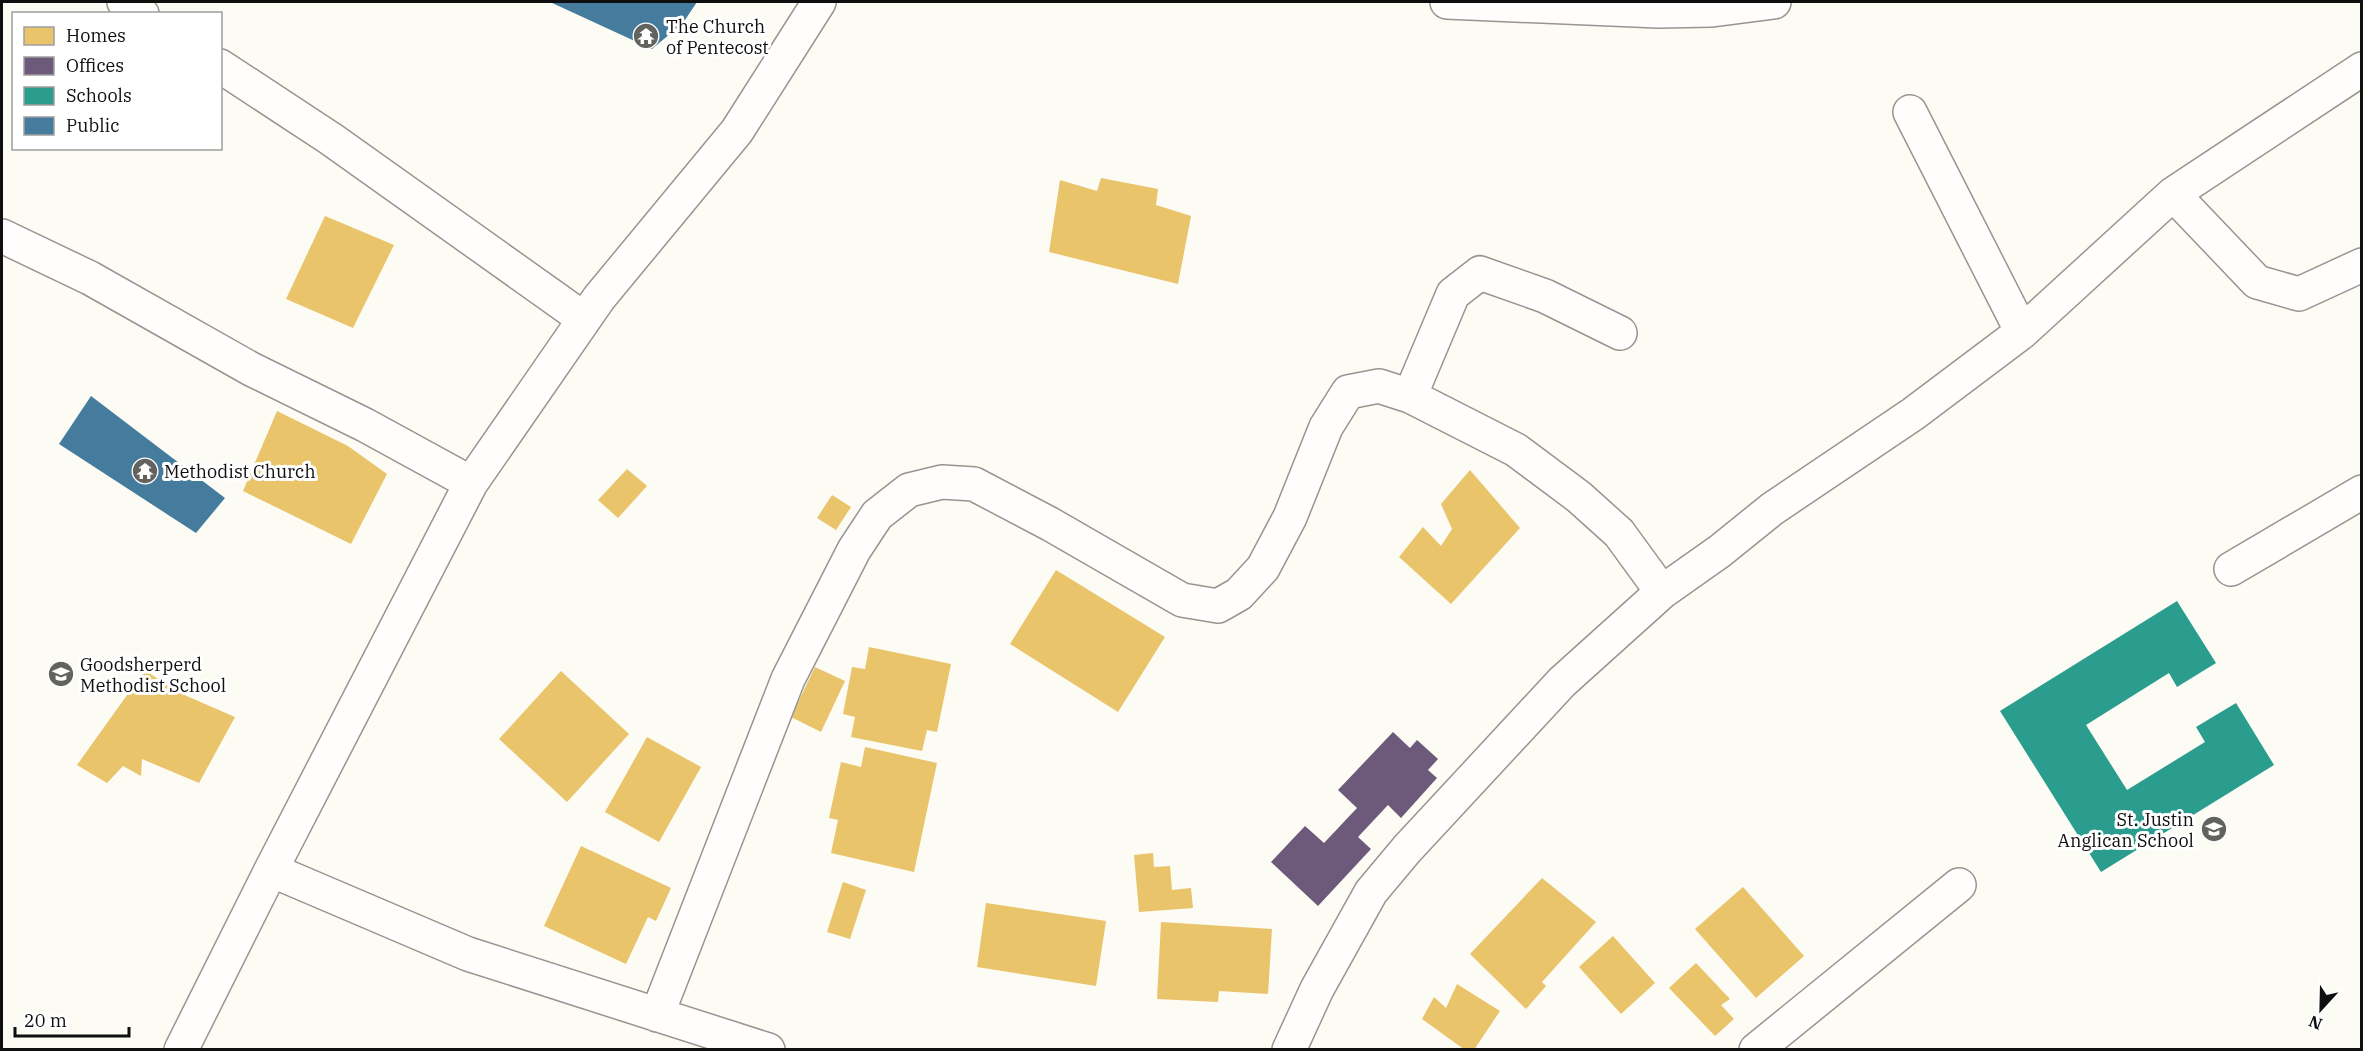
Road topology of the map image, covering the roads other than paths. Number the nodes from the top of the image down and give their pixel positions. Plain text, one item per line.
1 (124, 2) edge
2 (819, 2) edge
3 (1446, 2) edge
4 (1774, 2) edge
5 (1658, 6) edge
6 (139, 12) edge
7 (222, 67) edge
8 (2361, 69) edge
9 (1910, 112) dead end
10 (2173, 194) junction
11 (2, 236) edge
12 (2361, 265) edge
13 (584, 319) junction
14 (2022, 332) junction
15 (1620, 333) dead end
16 (1410, 396) junction
17 (471, 483) junction
18 (2361, 492) edge
19 (2231, 569) dead end
20 (1662, 592) junction
21 (271, 870) junction
22 (1959, 885) dead end
23 (657, 1015) junction
24 (181, 1050) edge
25 (768, 1050) edge
26 (1289, 1050) edge
27 (1756, 1050) edge

1 - 6 street
2 - 13 street
3 - 5 street
4 - 5 street
7 - 13 street
8 - 10 street
9 - 14 street
10 - 12 street
10 - 14 street
11 - 17 street
13 - 17 street
14 - 20 street
15 - 16 street
16 - 20 street
16 - 23 street
17 - 21 street
18 - 19 street
20 - 26 street
21 - 23 street
21 - 24 street
22 - 27 street
23 - 25 street

